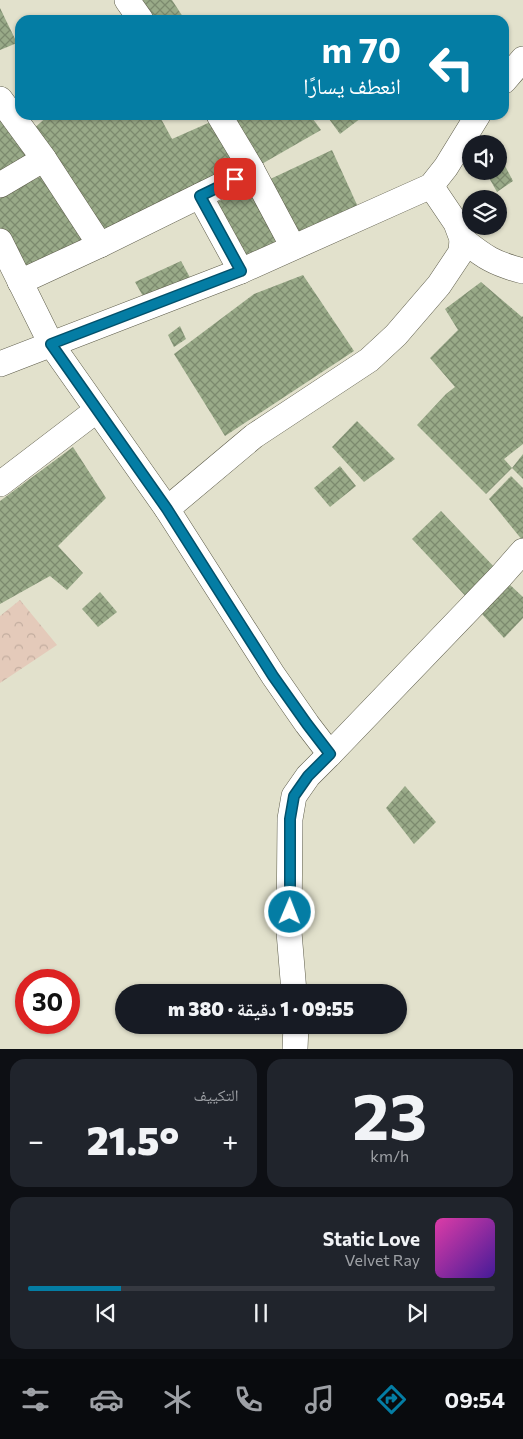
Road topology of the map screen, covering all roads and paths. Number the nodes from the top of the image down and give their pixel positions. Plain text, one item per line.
1 (127, 0) edge
2 (138, 15) edge
3 (523, 59) edge
4 (509, 75) edge
5 (0, 99) edge
6 (15, 112) edge
7 (24, 120) edge
8 (222, 120) edge
9 (475, 120) edge
10 (44, 159) junction
11 (252, 170) junction
12 (0, 185) edge
13 (431, 186) junction
14 (200, 196) junction
15 (462, 239) junction
16 (0, 242) edge
17 (100, 245) junction
18 (293, 247) junction
19 (241, 271) junction
20 (523, 271) edge
21 (20, 282) junction
22 (51, 344) junction
23 (0, 364) edge
24 (97, 410) junction
25 (0, 484) edge
26 (167, 509) junction
27 (523, 551) edge
28 (330, 754) junction
29 (293, 984) edge
30 (296, 1034) edge
31 (295, 1049) edge

1 - 2 street
3 - 4 street
5 - 6 street
7 - 10 street
8 - 11 street
9 - 13 street
10 - 12 street
10 - 17 street
11 - 14 street
11 - 18 street
13 - 15 street
13 - 18 street
14 - 17 street
14 - 19 street
15 - 20 street
15 - 26 street
16 - 21 street
17 - 21 street
18 - 19 street
19 - 22 street
21 - 22 street
22 - 23 street
22 - 24 street
24 - 25 street
24 - 26 street
26 - 28 street
27 - 28 street
28 - 29 street
30 - 31 street

